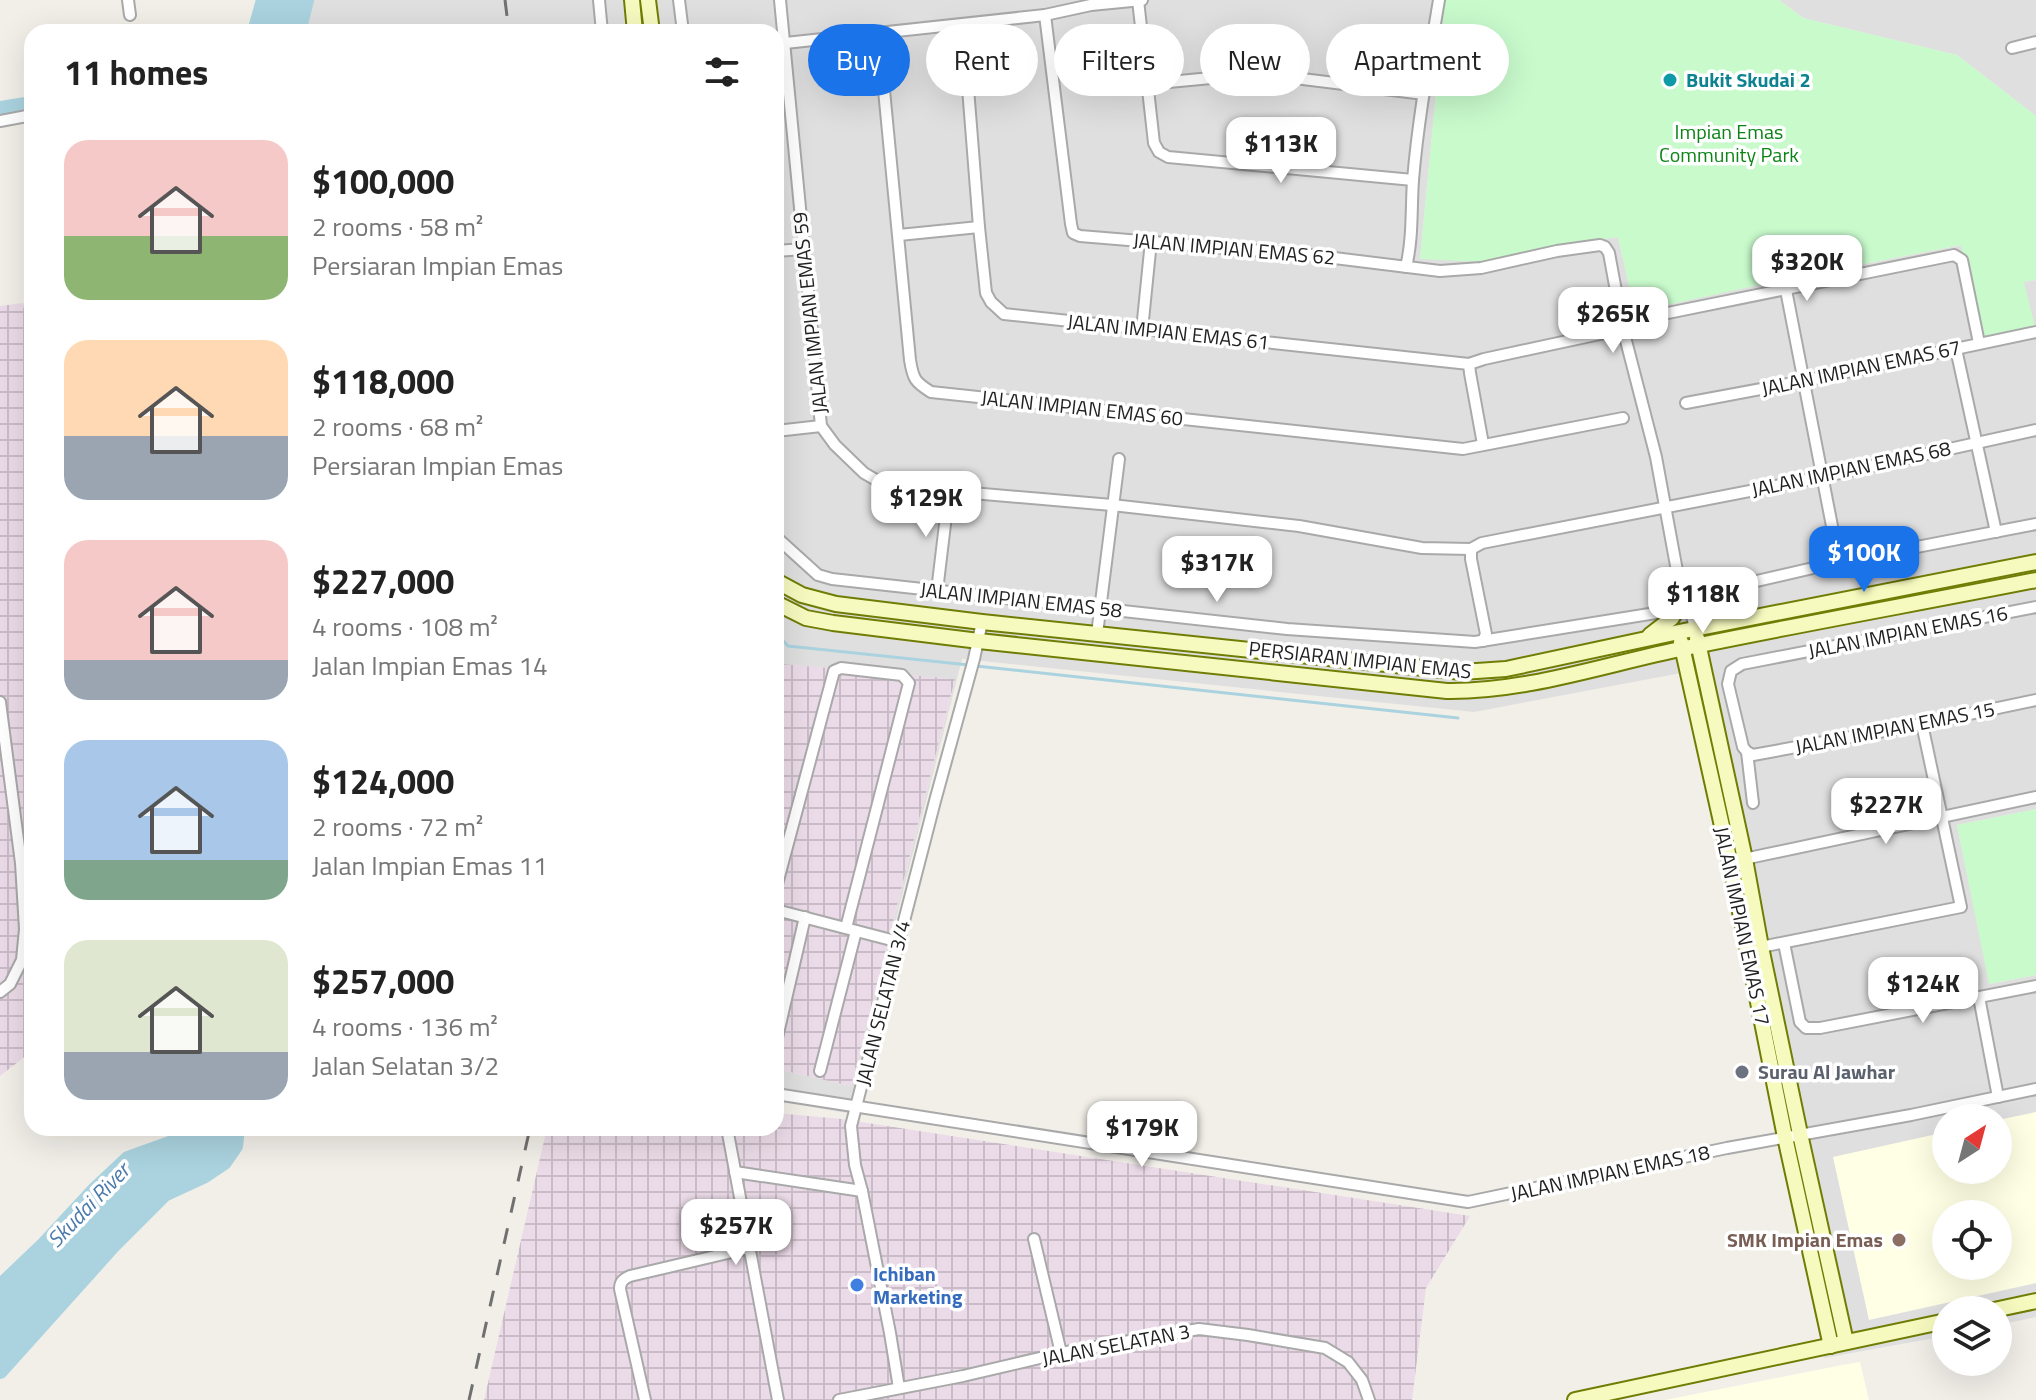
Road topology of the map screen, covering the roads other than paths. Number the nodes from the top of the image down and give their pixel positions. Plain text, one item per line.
1 (128, 0) edge
2 (599, 0) edge
3 (632, 0) edge
4 (648, 0) edge
5 (679, 0) edge
6 (780, 0) edge
7 (1140, 0) edge
8 (1439, 0) edge
9 (130, 15) dead end
10 (1045, 15) junction
11 (601, 24) edge
12 (634, 24) edge
13 (651, 24) edge
14 (682, 24) edge
15 (781, 24) edge
16 (971, 24) edge
17 (1142, 24) edge
18 (1435, 24) edge
19 (926, 29) edge
20 (2036, 42) edge
21 (784, 44) edge
22 (2012, 48) dead end
23 (784, 71) edge
24 (1184, 81) edge
25 (1326, 82) edge
26 (885, 96) edge
27 (969, 96) edge
28 (1149, 96) edge
29 (1424, 96) edge
30 (24, 116) edge
31 (0, 121) edge
32 (1413, 180) junction
33 (979, 227) junction
34 (899, 235) junction
35 (1151, 241) junction
36 (804, 249) junction
37 (784, 250) edge
38 (1406, 267) junction
39 (1786, 290) junction
40 (1658, 315) dead end
41 (1623, 329) junction
42 (1142, 330) junction
43 (2036, 332) edge
44 (1979, 343) junction
45 (1956, 349) junction
46 (1469, 364) junction
47 (1804, 381) junction
48 (1686, 403) dead end
49 (1623, 418) dead end
50 (821, 426) junction
51 (784, 430) edge
52 (2036, 430) edge
53 (1977, 443) junction
54 (1483, 444) junction
55 (1119, 459) dead end
56 (1822, 477) junction
57 (949, 491) junction
58 (1112, 505) junction
59 (1666, 508) junction
60 (2036, 524) edge
61 (1996, 532) junction
62 (784, 544) edge
63 (1471, 549) junction
64 (1839, 562) junction
65 (2036, 562) edge
66 (2036, 580) edge
67 (784, 585) edge
68 (937, 591) junction
69 (1709, 592) dead end
70 (1683, 604) junction
71 (784, 607) edge
72 (2036, 607) edge
73 (1101, 609) junction
74 (1662, 612) dead end
75 (982, 622) junction
76 (1735, 622) junction
77 (1695, 629) junction
78 (1679, 632) junction
79 (1097, 634) junction
80 (1741, 638) junction
81 (1642, 640) junction
82 (979, 641) junction
83 (1483, 641) junction
84 (1698, 645) junction
85 (1682, 648) junction
86 (1652, 656) junction
87 (1688, 674) junction
88 (1705, 675) junction
89 (2036, 700) edge
90 (0, 702) edge
91 (1922, 724) junction
92 (1750, 754) junction
93 (2036, 797) edge
94 (1753, 803) dead end
95 (1942, 816) junction
96 (784, 858) edge
97 (1737, 860) junction
98 (784, 912) edge
99 (24, 916) edge
100 (805, 917) junction
101 (851, 929) junction
102 (24, 939) edge
103 (899, 942) junction
104 (1784, 943) junction
105 (1761, 947) junction
106 (2036, 986) edge
107 (0, 992) edge
108 (1979, 997) junction
109 (784, 1008) edge
110 (820, 1071) dead end
111 (2036, 1089) edge
112 (784, 1095) edge
113 (1998, 1097) junction
114 (855, 1108) junction
115 (728, 1136) edge
116 (1793, 1136) junction
117 (735, 1172) junction
118 (862, 1191) junction
119 (1034, 1239) dead end
120 (749, 1248) junction
121 (2036, 1301) edge
122 (2012, 1306) edge
123 (1932, 1324) edge
124 (1846, 1342) junction
125 (1831, 1346) junction
126 (1061, 1353) junction
127 (899, 1388) junction
128 (645, 1400) edge
129 (778, 1400) edge
130 (839, 1400) edge
131 (1369, 1400) edge
132 (1575, 1400) edge

1 - 9 street
2 - 11 street
3 - 12 main road
4 - 13 main road
5 - 14 street
6 - 15 street, JALAN IMPIAN EMAS 59
7 - 10 street
7 - 17 street
8 - 18 street
10 - 16 street
10 - 35 street, JALAN IMPIAN EMAS 62
19 - 21 street
20 - 22 street
23 - 36 street, JALAN IMPIAN EMAS 59
24 - 25 street
26 - 34 street, JALAN IMPIAN EMAS 60
27 - 33 street, JALAN IMPIAN EMAS 61
28 - 32 street
29 - 32 street
30 - 31 street
32 - 38 street
33 - 34 street
33 - 42 street, JALAN IMPIAN EMAS 61
34 - 54 street, JALAN IMPIAN EMAS 60
35 - 38 street, JALAN IMPIAN EMAS 62
35 - 42 street
36 - 37 street
36 - 50 street, JALAN IMPIAN EMAS 59
38 - 41 street, JALAN IMPIAN EMAS 62
39 - 40 street
39 - 44 street
39 - 47 street
41 - 46 street, JALAN IMPIAN EMAS 61
41 - 59 street
42 - 46 street, JALAN IMPIAN EMAS 61
43 - 44 street, JALAN IMPIAN EMAS 67
44 - 45 street, JALAN IMPIAN EMAS 67
45 - 47 street, JALAN IMPIAN EMAS 67
45 - 53 street
46 - 54 street
47 - 48 street, JALAN IMPIAN EMAS 67
47 - 56 street
49 - 54 street, JALAN IMPIAN EMAS 60
50 - 51 street
50 - 57 street, JALAN IMPIAN EMAS 59
52 - 53 street, JALAN IMPIAN EMAS 68
53 - 56 street, JALAN IMPIAN EMAS 68
53 - 61 street
55 - 58 street
56 - 59 street, JALAN IMPIAN EMAS 68
56 - 64 street
57 - 58 street, JALAN IMPIAN EMAS 59
57 - 68 street
58 - 63 street, JALAN IMPIAN EMAS 59
58 - 73 street
59 - 63 street, JALAN IMPIAN EMAS 59
59 - 70 street
60 - 61 street
61 - 64 street
62 - 68 street, JALAN IMPIAN EMAS 58
63 - 83 street
64 - 69 street
65 - 76 main road, PERSIARAN IMPIAN EMAS
66 - 80 main road, PERSIARAN IMPIAN EMAS
67 - 75 main road, PERSIARAN IMPIAN EMAS
68 - 73 street, JALAN IMPIAN EMAS 58
70 - 76 main road
70 - 77 street
70 - 78 street
70 - 81 main road
71 - 82 main road, PERSIARAN IMPIAN EMAS
72 - 92 street, JALAN IMPIAN EMAS 16
73 - 79 street
73 - 83 street, JALAN IMPIAN EMAS 58
74 - 83 street, JALAN IMPIAN EMAS 58
75 - 79 main road, PERSIARAN IMPIAN EMAS
75 - 82 street, JALAN SELATAN 3/4
76 - 77 main road, PERSIARAN IMPIAN EMAS
77 - 78 main road, PERSIARAN IMPIAN EMAS
77 - 84 main road, JALAN IMPIAN EMAS 17
78 - 81 main road, PERSIARAN IMPIAN EMAS
78 - 85 main road, JALAN IMPIAN EMAS 17
79 - 81 main road, PERSIARAN IMPIAN EMAS
80 - 84 main road, PERSIARAN IMPIAN EMAS
80 - 88 main road
82 - 86 main road, PERSIARAN IMPIAN EMAS
82 - 103 street, JALAN SELATAN 3/4
84 - 85 main road, PERSIARAN IMPIAN EMAS
84 - 88 main road, JALAN IMPIAN EMAS 17
85 - 86 main road, PERSIARAN IMPIAN EMAS
85 - 87 main road, JALAN IMPIAN EMAS 17
86 - 87 main road
87 - 97 main road, JALAN IMPIAN EMAS 17
88 - 97 main road, JALAN IMPIAN EMAS 17
89 - 91 street, JALAN IMPIAN EMAS 15
90 - 99 street
91 - 92 street, JALAN IMPIAN EMAS 15
91 - 95 street
92 - 94 street
93 - 95 street
95 - 97 street
95 - 104 street
96 - 101 street
97 - 105 main road, JALAN IMPIAN EMAS 17
97 - 116 main road, JALAN IMPIAN EMAS 17
98 - 100 street
100 - 101 street
100 - 109 street
101 - 103 street
101 - 110 street
102 - 107 street
103 - 114 street, JALAN SELATAN 3/4
104 - 105 street
104 - 108 street
105 - 116 main road, JALAN IMPIAN EMAS 17
106 - 108 street
108 - 113 street
111 - 113 street, JALAN IMPIAN EMAS 18
112 - 114 street, JALAN IMPIAN EMAS 18
113 - 116 street, JALAN IMPIAN EMAS 18
114 - 116 street, JALAN IMPIAN EMAS 18
114 - 118 street, JALAN SELATAN 3/4
115 - 117 street
116 - 124 main road, JALAN IMPIAN EMAS 17
116 - 125 main road, JALAN IMPIAN EMAS 17
117 - 118 street
117 - 120 street
118 - 127 street, JALAN SELATAN 3/4
119 - 126 street
120 - 128 street
120 - 129 street
121 - 122 main road
123 - 124 main road
124 - 125 main road
125 - 132 main road
126 - 127 street, JALAN SELATAN 3
126 - 131 street, JALAN SELATAN 3
127 - 130 street, JALAN SELATAN 3

